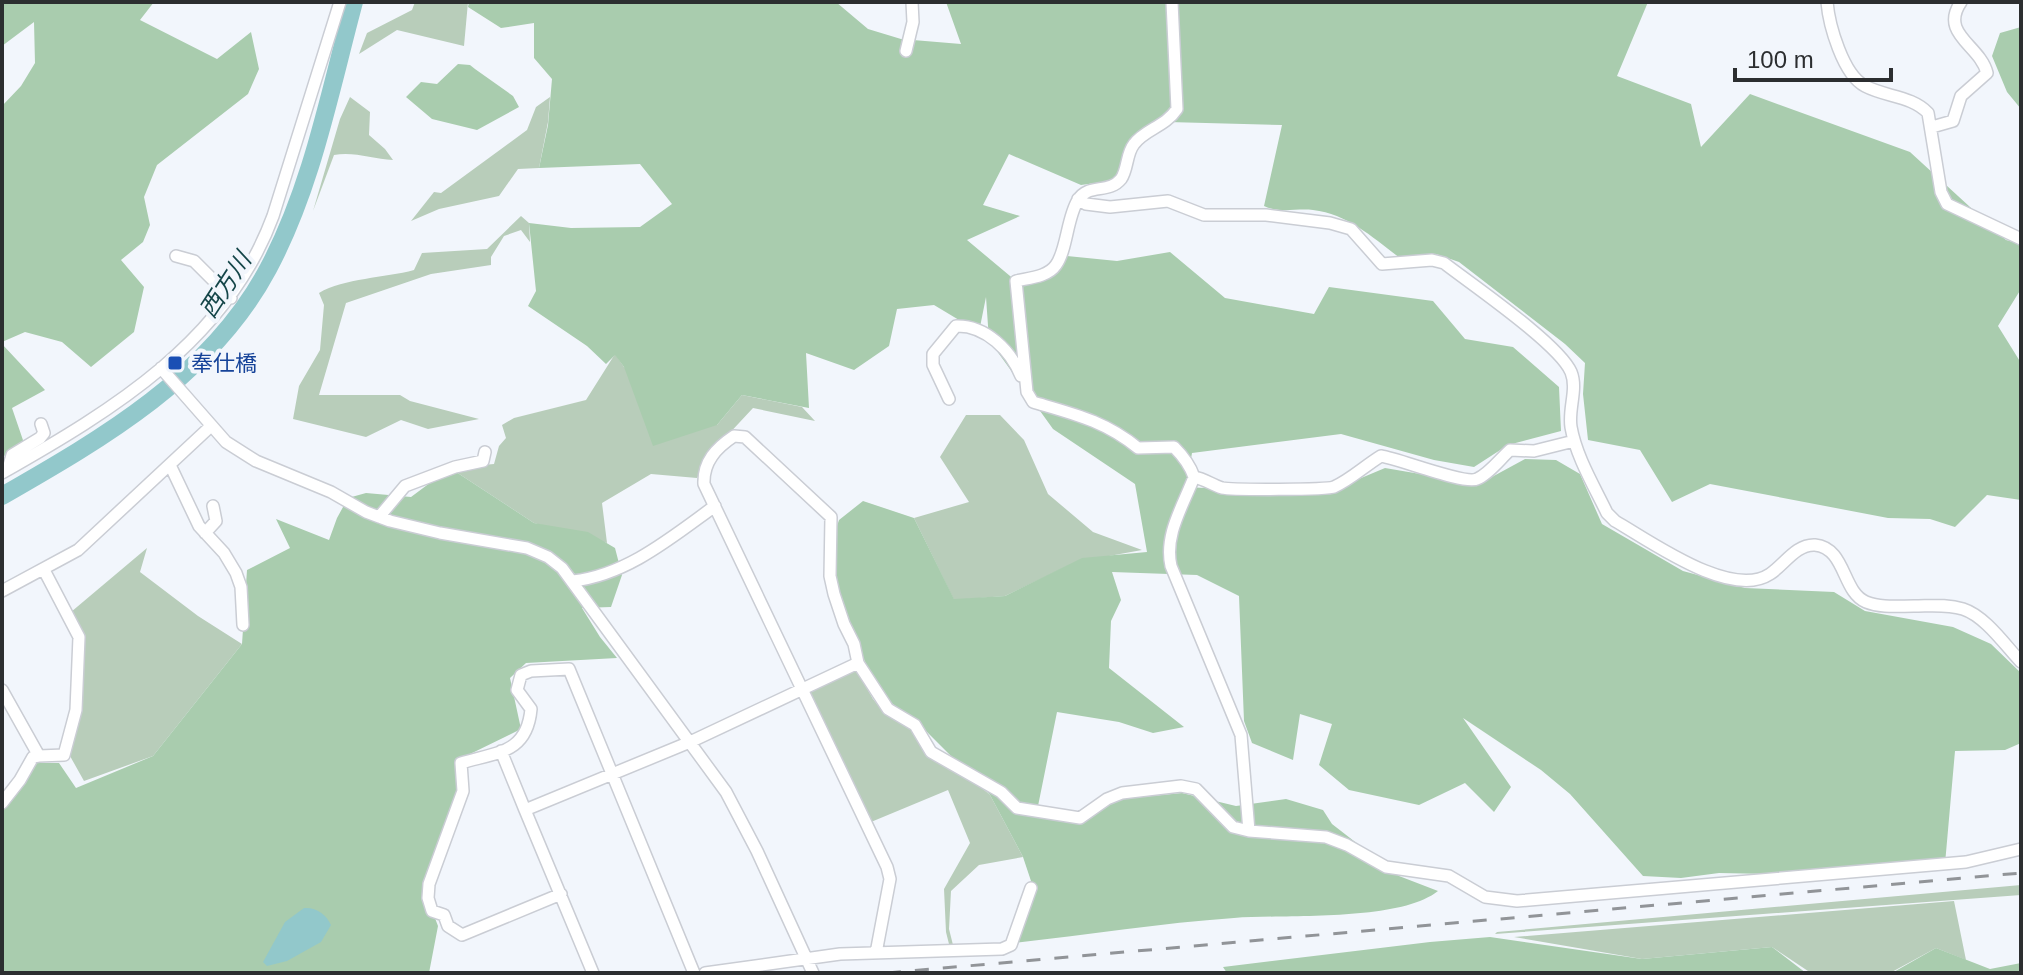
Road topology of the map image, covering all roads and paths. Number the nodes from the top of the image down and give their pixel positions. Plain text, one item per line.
1 (912, 2) edge
2 (1172, 2) edge
3 (1827, 2) edge
4 (1961, 2) edge
5 (338, 3) edge
6 (906, 51) dead end
7 (1932, 127) junction
8 (1078, 199) junction
9 (2021, 239) edge
10 (176, 256) dead end
11 (231, 298) junction
12 (163, 371) junction
13 (1027, 392) junction
14 (949, 399) dead end
15 (41, 424) dead end
16 (211, 426) junction
17 (1574, 441) junction
18 (485, 452) dead end
19 (170, 465) junction
20 (5, 471) edge
21 (1194, 477) junction
22 (213, 506) dead end
23 (715, 506) junction
24 (379, 517) junction
25 (205, 533) junction
26 (44, 570) junction
27 (573, 581) junction
28 (2, 591) edge
29 (243, 625) dead end
30 (2021, 662) edge
31 (858, 663) junction
32 (802, 689) junction
33 (2, 690) edge
34 (690, 742) junction
35 (501, 751) junction
36 (39, 756) junction
37 (614, 773) junction
38 (2, 803) edge
39 (525, 810) junction
40 (1249, 831) junction
41 (2021, 849) edge
42 (1031, 888) dead end
43 (561, 894) junction
44 (876, 953) junction
45 (806, 958) junction
46 (593, 973) edge
47 (694, 973) edge
48 (705, 973) edge
49 (813, 973) edge

1 - 6 street
2 - 8 street
3 - 7 street
4 - 7 street
5 - 11 street
7 - 9 street
8 - 13 street
8 - 17 street
10 - 11 street
11 - 12 street
12 - 16 street
12 - 20 street
13 - 14 street
13 - 21 street
15 - 20 street
16 - 19 street
16 - 24 street
17 - 21 street
17 - 30 street
18 - 24 street
19 - 25 street
19 - 26 street
21 - 40 street
22 - 25 street
23 - 27 street
23 - 31 street
23 - 32 street
24 - 27 street
25 - 29 street
26 - 28 street
26 - 36 street
27 - 34 street
31 - 32 street
31 - 40 street
32 - 34 street
32 - 44 street
33 - 36 street
34 - 37 street
34 - 45 street
35 - 37 street
35 - 39 street
35 - 43 street
36 - 38 street
37 - 39 street
37 - 47 street
39 - 43 street
40 - 41 street
42 - 44 street
43 - 46 street
44 - 45 street
45 - 48 street
45 - 49 street

